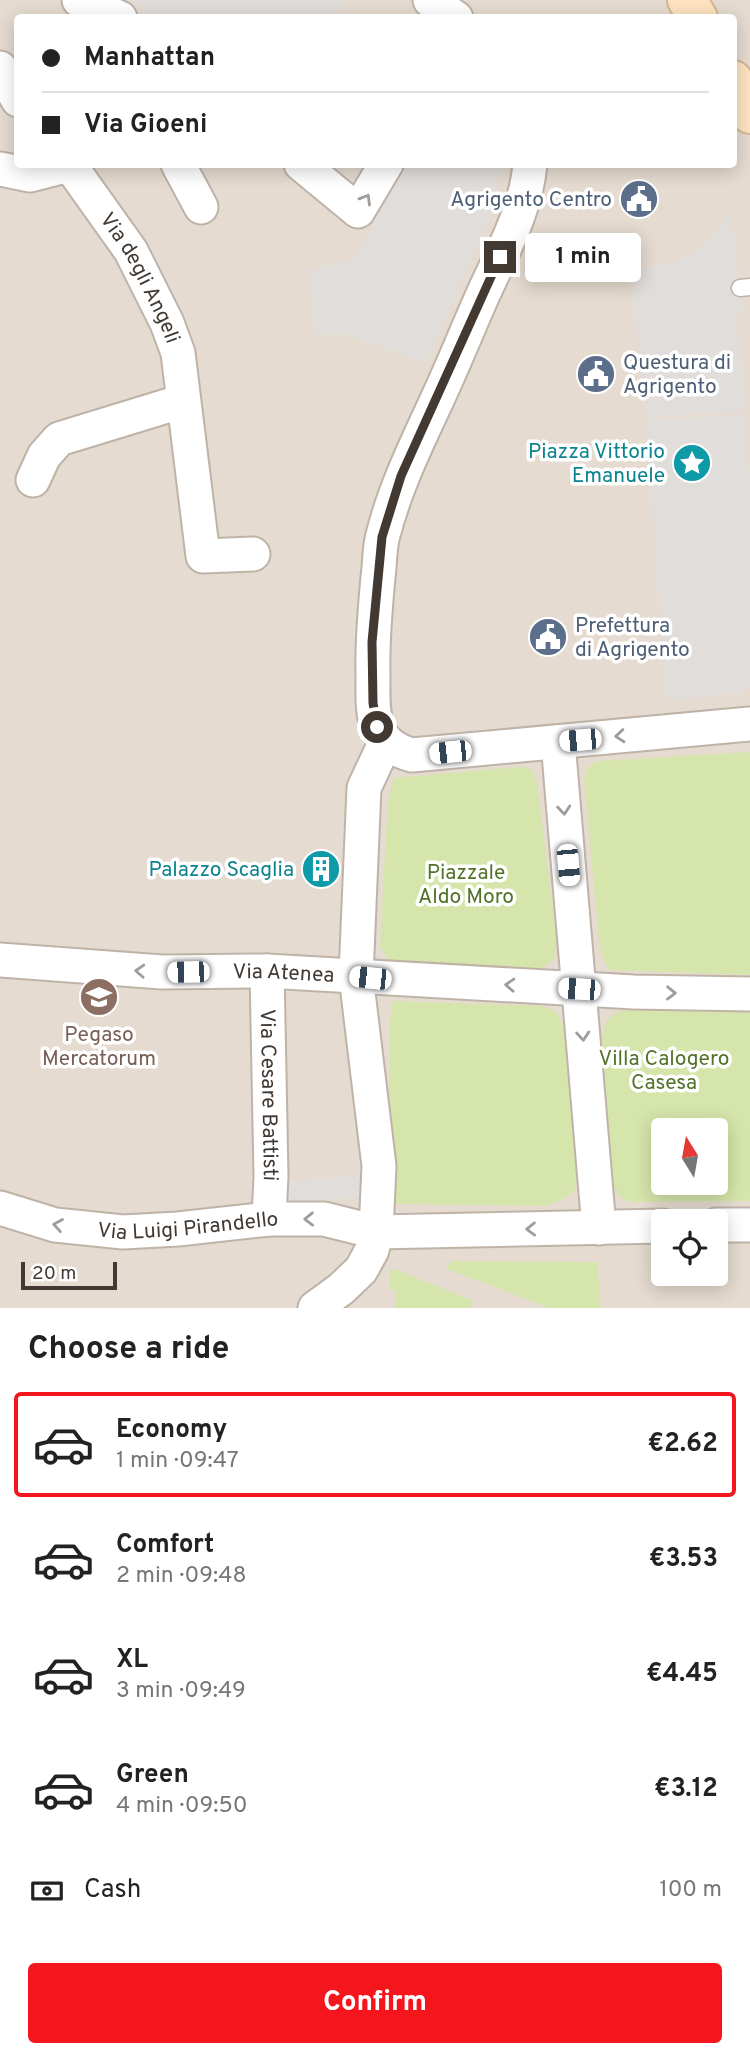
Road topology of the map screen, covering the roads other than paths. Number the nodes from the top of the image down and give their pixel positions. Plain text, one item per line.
1 (77, 0) edge
2 (430, 0) edge
3 (110, 14) edge
4 (450, 14) edge
5 (0, 68) edge
6 (737, 88) edge
7 (14, 93) edge
8 (750, 114) edge
9 (57, 168) edge
10 (71, 168) edge
11 (180, 168) edge
12 (306, 168) edge
13 (384, 168) edge
14 (530, 168) edge
15 (0, 169) edge
16 (201, 207) dead end
17 (183, 401) junction
18 (33, 480) dead end
19 (253, 554) dead end
20 (750, 724) edge
21 (386, 741) junction
22 (558, 742) junction
23 (0, 960) edge
24 (267, 971) junction
25 (356, 976) junction
26 (579, 989) junction
27 (750, 994) edge
28 (0, 1208) edge
29 (269, 1219) junction
30 (728, 1225) edge
31 (750, 1225) edge
32 (651, 1226) edge
33 (599, 1228) junction
34 (376, 1232) junction
35 (315, 1308) edge

1 - 3 street
2 - 4 street
5 - 7 street
6 - 8 main road
9 - 15 street
10 - 17 street, Via degli Angeli
11 - 16 street
12 -> 13 street
14 - 21 street
17 - 18 street
17 - 19 street, Via degli Angeli
20 -> 22 street
21 - 22 street
21 - 25 street
22 -> 26 street
24 -> 23 street, Via Atenea
24 - 25 street, Via Atenea
24 - 29 street, Via Cesare Battisti
26 -> 25 street
25 - 34 street
26 -> 27 street
26 -> 33 street
29 -> 28 street, Via Luigi Pirandello
34 -> 29 street, Via Luigi Pirandello
30 - 31 street
32 - 33 street
33 -> 34 street
34 - 35 street

